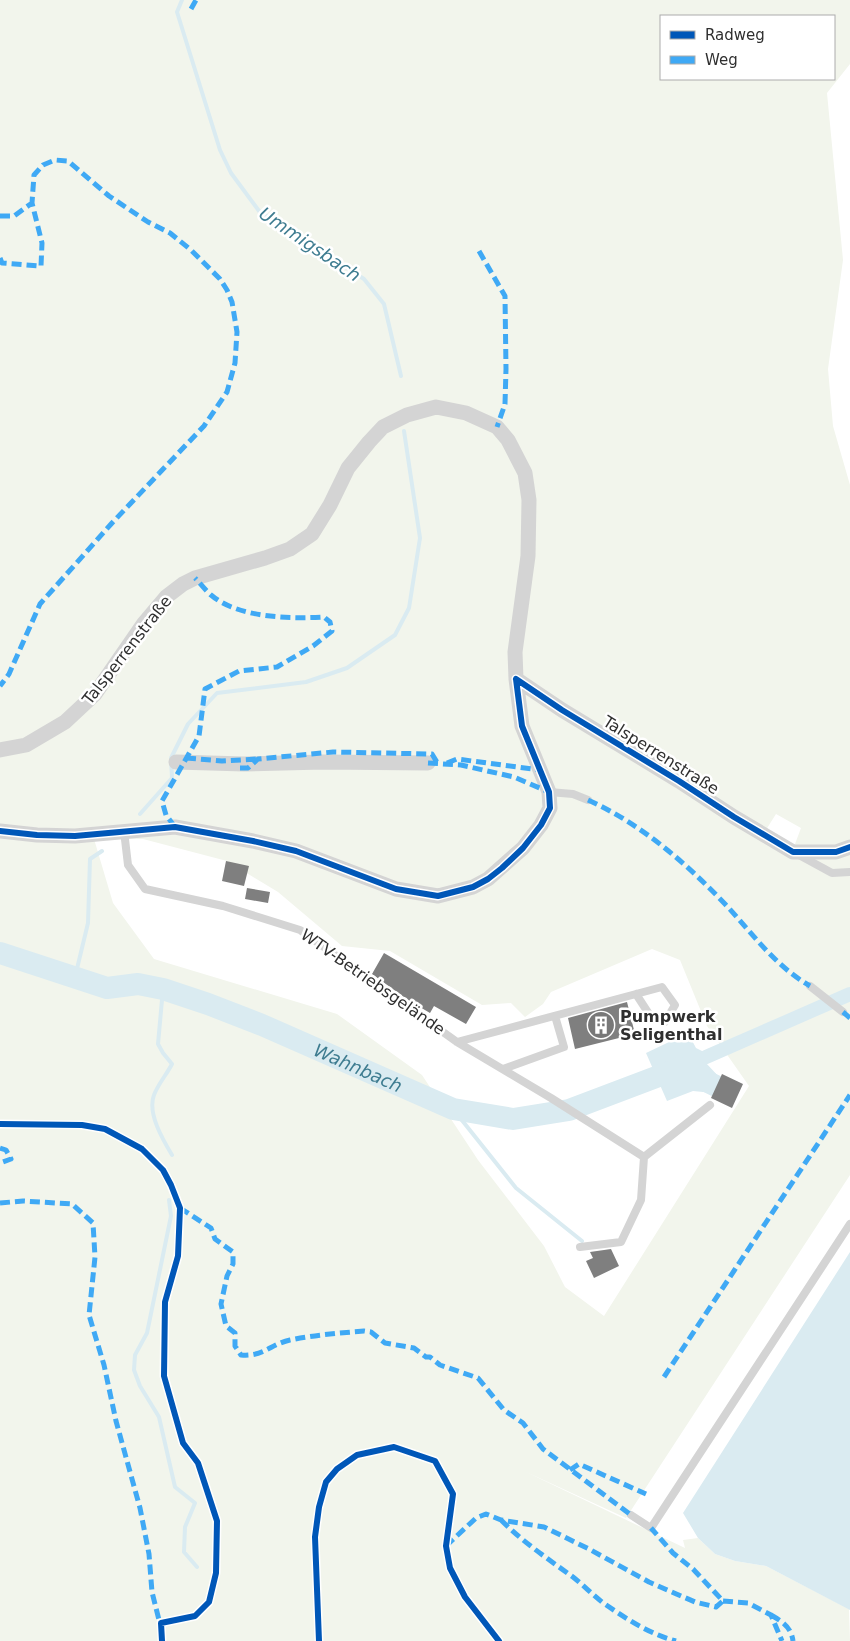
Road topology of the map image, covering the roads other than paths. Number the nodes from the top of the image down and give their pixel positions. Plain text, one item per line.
1 (516, 680) junction
2 (0, 750) edge
3 (176, 762) dead end
4 (428, 763) dead end
5 (550, 792) junction
6 (588, 800) dead end
7 (0, 831) edge
8 (124, 831) junction
9 (850, 847) edge
10 (793, 852) junction
11 (850, 872) edge
12 (810, 986) dead end
13 (636, 994) junction
14 (843, 1012) dead end
15 (555, 1016) junction
16 (457, 1042) junction
17 (503, 1069) junction
18 (710, 1105) dead end
19 (644, 1157) junction
20 (850, 1224) edge
21 (580, 1247) dead end
22 (631, 1515) dead end

1 - 2 street, Talsperrenstraße
1 - 5 street
1 - 10 street, Talsperrenstraße
3 - 4 street
5 - 6 lane
5 - 8 street
7 - 8 street
8 - 16 lane, WTV-Betriebsgelände
9 - 10 street
10 - 11 lane, Talsperrenstraße
12 - 14 lane
13 - 13 lane, WTV-Betriebsgelände
13 - 15 lane, WTV-Betriebsgelände
15 - 16 lane, WTV-Betriebsgelände
15 - 17 lane
16 - 17 lane, WTV-Betriebsgelände
17 - 19 lane, WTV-Betriebsgelände
18 - 19 lane
19 - 21 lane
20 - 22 lane

